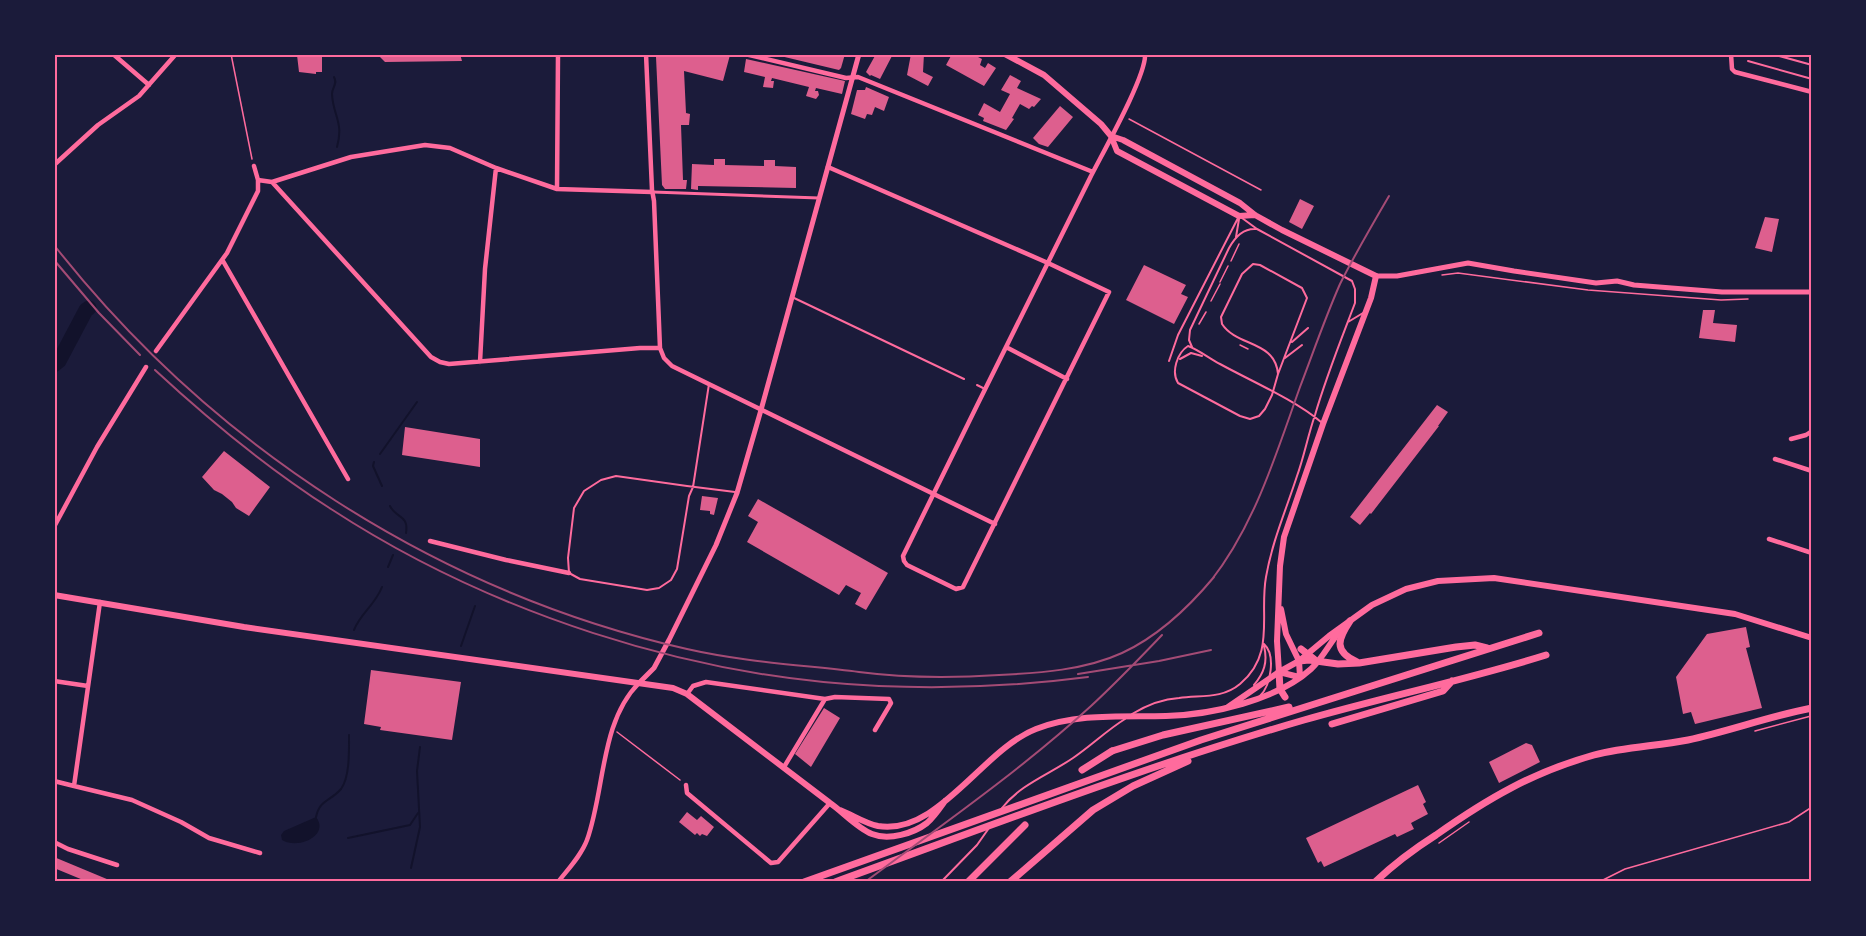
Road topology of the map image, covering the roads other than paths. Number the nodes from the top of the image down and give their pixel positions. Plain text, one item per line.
1 (113, 54) edge
2 (176, 54) edge
3 (558, 54) edge
4 (646, 54) edge
5 (745, 54) edge
6 (859, 54) edge
7 (1005, 54) edge
8 (1145, 54) edge
9 (1731, 54) edge
10 (1772, 54) edge
11 (759, 55) edge
12 (1748, 61) dead end
13 (1812, 65) edge
14 (852, 78) junction
15 (1812, 79) edge
16 (149, 85) junction
17 (1812, 92) edge
18 (1111, 136) junction
19 (54, 165) edge
20 (254, 166) road end
21 (828, 167) junction
22 (496, 168) junction
23 (1093, 172) junction
24 (258, 180) junction
25 (272, 182) junction
26 (557, 189) junction
27 (652, 192) junction
28 (819, 198) junction
29 (1255, 215) junction
30 (1239, 216) junction
31 (1257, 229) junction
32 (1236, 237) junction
33 (223, 261) junction
34 (1048, 263) junction
35 (1376, 276) junction
36 (1812, 292) edge
37 (792, 297) junction
38 (1365, 311) junction
39 (1348, 322) junction
40 (1308, 328) dead end
41 (1290, 344) junction
42 (1302, 345) dead end
43 (1006, 347) junction
44 (1192, 347) junction
45 (660, 348) junction
46 (156, 351) dead end
47 (1206, 357) junction
48 (1283, 360) junction
49 (1168, 361) dead end
50 (1178, 361) junction
51 (480, 362) junction
52 (146, 367) dead end
53 (1278, 374) junction
54 (1067, 378) junction
55 (964, 379) dead end
56 (709, 384) junction
57 (977, 385) dead end
58 (985, 389) junction
59 (761, 410) junction
60 (1314, 416) junction
61 (1323, 424) junction
62 (1812, 431) edge
63 (1791, 439) dead end
64 (1775, 459) dead end
65 (1812, 471) edge
66 (348, 479) dead end
67 (693, 487) junction
68 (737, 493) junction
69 (934, 493) junction
70 (995, 524) junction
71 (54, 527) edge
72 (1769, 539) dead end
73 (430, 541) dead end
74 (1812, 553) edge
75 (570, 573) junction
76 (54, 596) edge
77 (1279, 599) junction
78 (100, 602) junction
79 (1350, 621) junction
80 (1539, 633) dead end
81 (1812, 638) edge
82 (1290, 643) junction
83 (1264, 644) junction
84 (1489, 648) junction
85 (1304, 652) junction
86 (1546, 655) dead end
87 (1299, 661) junction
88 (1319, 662) junction
89 (1359, 663) junction
90 (1279, 672) junction
91 (1300, 677) junction
92 (1269, 680) junction
93 (54, 681) edge
94 (1452, 681) junction
95 (639, 683) junction
96 (88, 686) junction
97 (1280, 689) junction
98 (687, 694) junction
99 (1247, 695) junction
100 (1333, 697) junction
101 (1285, 698) dead end
102 (825, 699) junction
103 (1254, 700) junction
104 (1228, 707) junction
105 (1812, 708) edge
106 (1332, 724) dead end
107 (875, 730) dead end
108 (1226, 745) junction
109 (784, 767) junction
110 (1082, 770) dead end
111 (54, 781) edge
112 (686, 785) road end
113 (74, 786) junction
114 (830, 803) junction
115 (1025, 825) dead end
116 (54, 842) edge
117 (260, 853) dead end
118 (117, 865) dead end
119 (558, 882) edge
120 (804, 882) edge
121 (835, 882) edge
122 (941, 882) edge
123 (969, 882) edge
124 (1010, 882) edge
125 (1375, 882) edge

1 - 16 street
2 - 16 street
3 - 26 street
4 - 27 street
5 - 11 street
6 - 14 street
7 - 18 main road
8 - 18 street
9 - 17 street
10 - 13 lane
11 - 14 street
12 - 15 lane
14 - 21 street
14 - 23 street
16 - 19 street
18 - 23 street
18 - 29 main road
18 - 30 main road
20 - 24 street
21 - 28 street
21 - 34 street
22 - 25 street
22 - 26 street
22 - 51 street
23 - 34 street
24 - 25 street
24 - 33 street
25 - 51 street
26 - 27 street
27 - 28 street
27 - 45 street
28 - 37 street
29 - 30 main road
29 - 35 main road
30 - 31 lane
30 - 32 lane
30 - 49 lane
31 - 32 lane
31 - 39 lane
32 - 44 lane
33 - 46 street
33 - 66 street
34 - 43 street
34 - 54 street
35 - 36 street
35 - 38 main road
37 - 55 lane
37 - 59 street
38 - 39 lane
38 - 61 main road
39 - 60 lane
40 - 41 lane
41 - 48 lane
41 - 53 lane
42 - 48 lane
43 - 54 street
43 - 58 street
44 - 47 lane
44 - 50 lane
45 - 51 street
45 - 56 street
47 - 50 lane
47 - 60 lane
48 - 53 lane
50 - 53 lane
52 - 71 street
54 - 70 street
56 - 59 street
56 - 67 lane
57 - 58 lane
58 - 69 street
59 - 68 street
59 - 69 street
60 - 61 lane
60 - 83 lane
61 - 77 main road
62 - 63 street
64 - 65 street
67 - 68 lane
67 - 75 lane
67 - 75 lane
68 - 95 street
69 - 70 street
69 - 70 street
72 - 74 street
73 - 75 street
76 - 78 main road
77 - 82 main road
77 - 90 main road
78 - 95 main road
78 - 96 street
79 - 81 main road
79 - 85 main road
79 - 88 main road
79 - 89 main road
80 - 84 main road
82 - 85 main road
82 - 87 main road
83 - 92 lane
83 - 99 lane
83 - 122 lane
84 - 89 main road
84 - 100 main road
85 - 87 main road
85 - 88 main road
86 - 94 main road
87 - 88 main road
87 - 90 main road
87 - 91 main road
88 - 89 main road
88 - 91 main road
90 - 91 main road
90 - 92 main road
90 - 97 main road
91 - 97 main road
92 - 99 main road
92 - 103 lane
93 - 96 street
94 - 106 main road
94 - 108 main road
95 - 98 main road
95 - 119 street
96 - 113 street
97 - 101 main road
97 - 103 main road
98 - 102 street
98 - 109 main road
99 - 104 main road
100 - 110 main road
100 - 120 main road
102 - 107 street
102 - 109 street
103 - 104 main road
104 - 114 main road
105 - 125 main road
108 - 121 main road
108 - 124 main road
109 - 114 main road
111 - 113 street
112 - 114 street
113 - 117 street
115 - 123 main road
116 - 118 street

